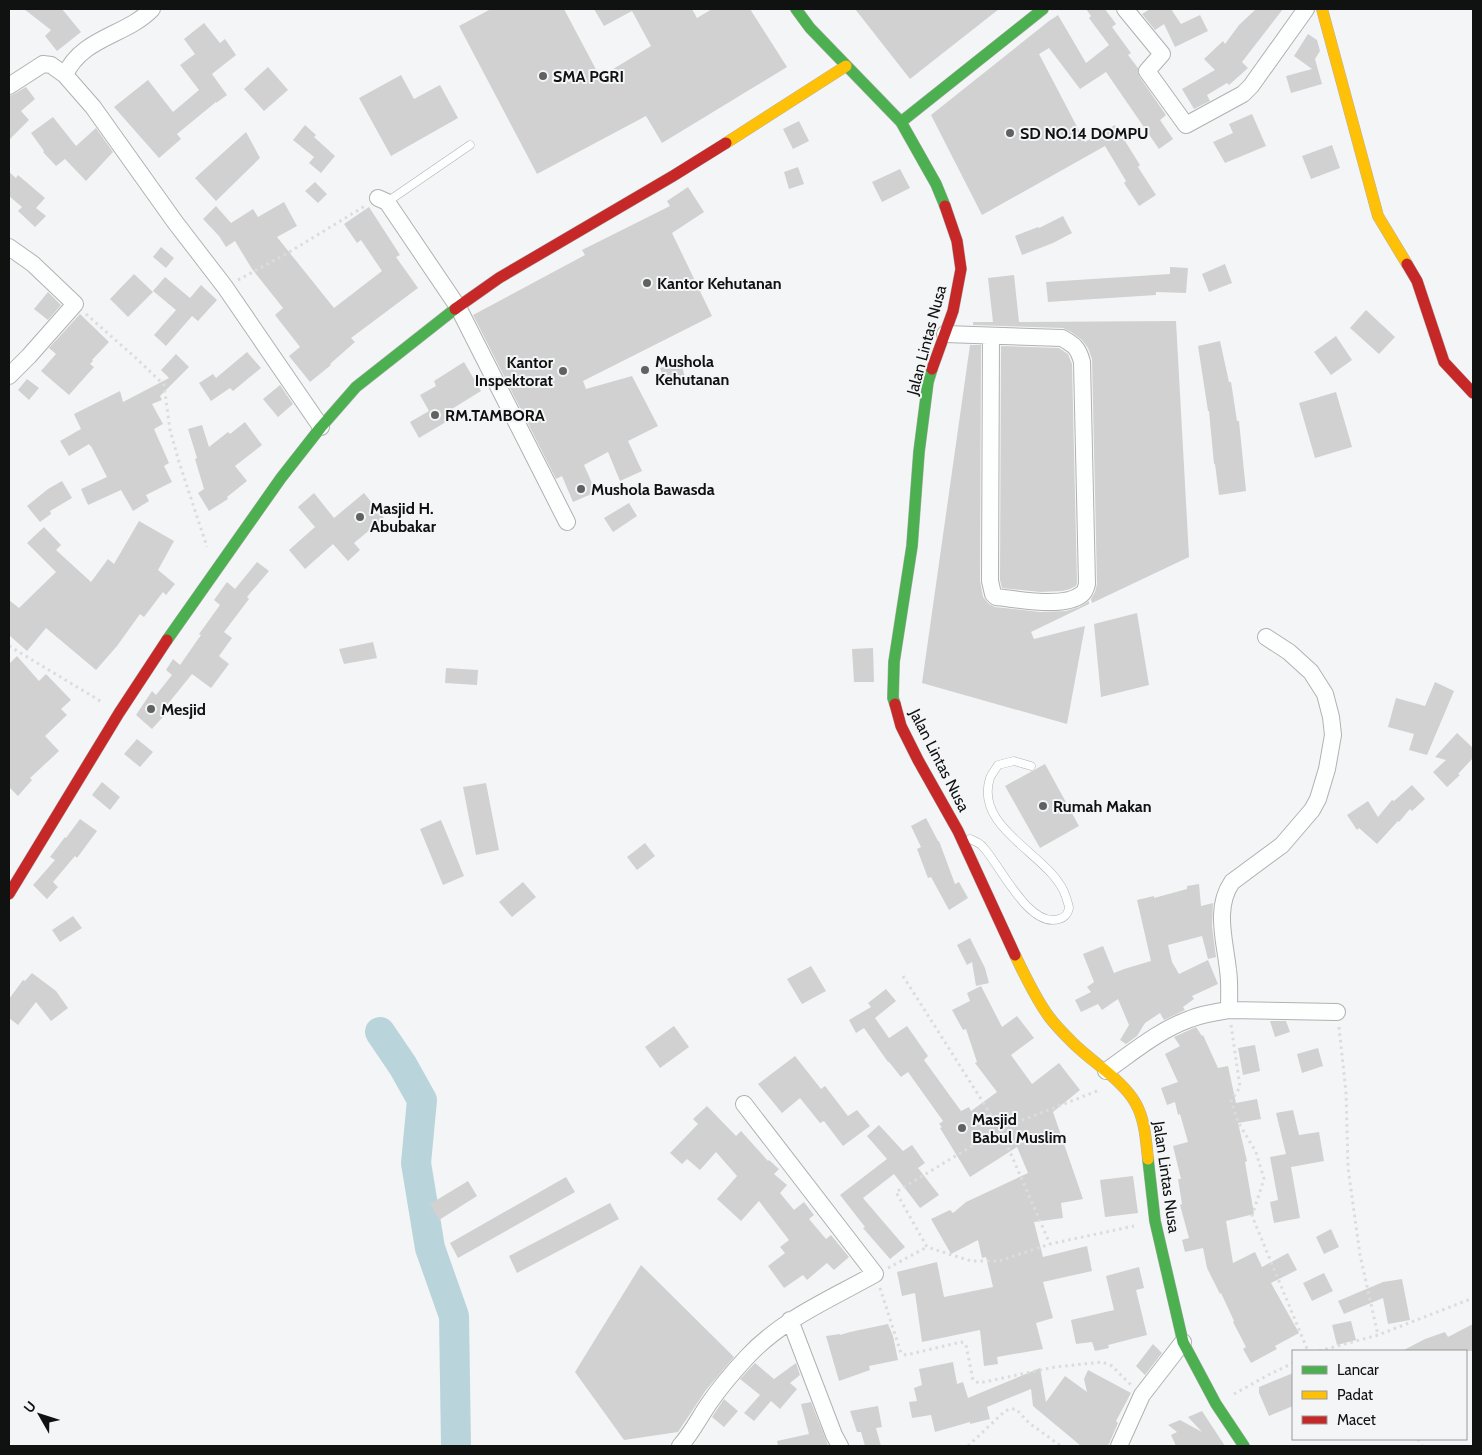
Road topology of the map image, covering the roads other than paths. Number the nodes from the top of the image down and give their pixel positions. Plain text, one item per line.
1 (152, 9) edge
2 (796, 9) edge
3 (1043, 9) edge
4 (1125, 9) edge
5 (1306, 9) edge
6 (1322, 9) edge
7 (846, 66) junction
8 (65, 75) junction
9 (9, 86) edge
10 (901, 122) junction
11 (470, 145) dead end
12 (382, 200) joint
13 (9, 247) edge
14 (458, 307) junction
15 (945, 334) junction
16 (991, 336) junction
17 (9, 376) edge
18 (1473, 393) edge
19 (321, 427) junction
20 (566, 522) dead end
21 (1266, 637) dead end
22 (1031, 766) dead end
23 (958, 831) junction
24 (9, 894) edge
25 (1229, 1010) junction
26 (1337, 1012) road end
27 (1106, 1071) junction
28 (744, 1104) dead end
29 (790, 1320) junction
30 (1183, 1342) junction
31 (680, 1446) edge
32 (840, 1446) edge
33 (1119, 1446) edge
34 (1244, 1446) edge

1 - 8 street
2 - 7 main road, Jalan Lintas Nusa
3 - 10 main road
4 - 5 street
6 - 18 main road
7 - 10 main road, Jalan Lintas Nusa
7 - 14 main road
8 - 9 street
8 - 19 street
10 - 15 main road, Jalan Lintas Nusa
11 - 12 lane
12 - 14 street
13 - 17 street
14 - 19 main road
14 - 20 street
15 - 16 street
15 - 23 main road, Jalan Lintas Nusa
16 - 16 street
19 - 24 main road
21 - 25 street
22 - 23 lane
23 - 27 main road, Jalan Lintas Nusa
25 - 26 street
25 - 27 street
27 - 30 main road, Jalan Lintas Nusa
28 - 29 street
29 - 31 street
29 - 32 street
30 - 33 street
30 - 34 main road, Jalan Lintas Nusa

